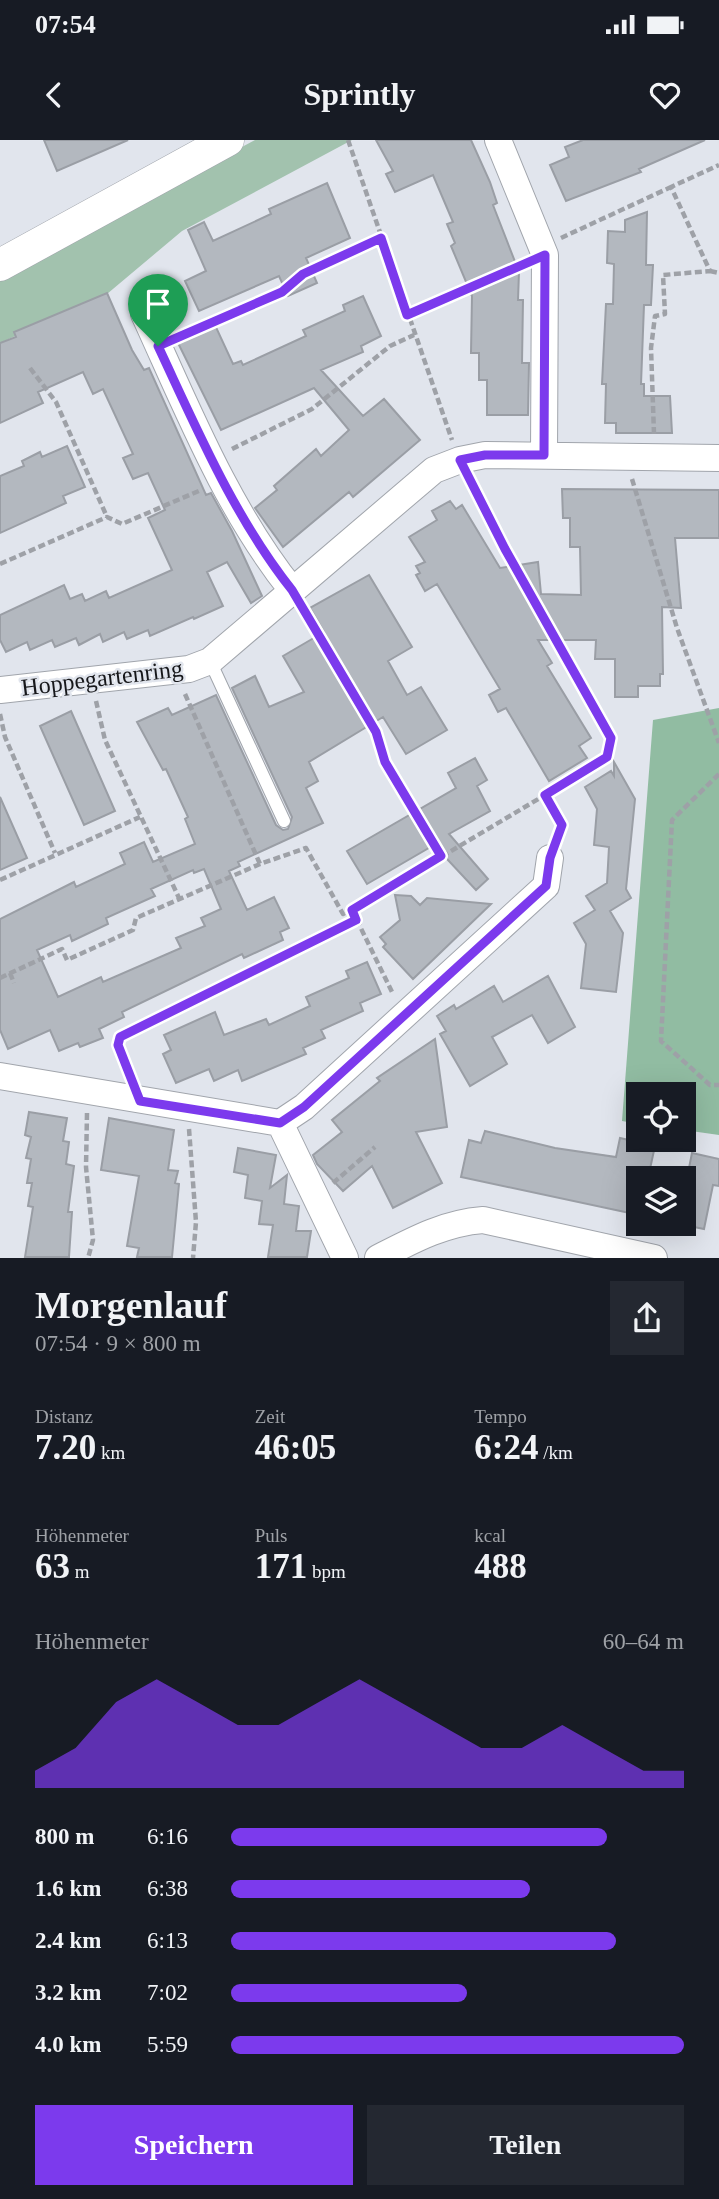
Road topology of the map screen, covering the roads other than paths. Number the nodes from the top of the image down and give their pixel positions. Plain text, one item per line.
1 (228, 140) edge
2 (498, 140) edge
3 (0, 265) edge
4 (144, 314) dead end
5 (544, 455) junction
6 (719, 458) edge
7 (292, 590) junction
8 (210, 661) junction
9 (0, 690) edge
10 (284, 821) dead end
11 (550, 858) road end
12 (0, 1076) edge
13 (280, 1123) junction
14 (345, 1258) edge
15 (378, 1258) edge
16 (654, 1258) edge

1 - 3 street
2 - 5 street
4 - 7 street
5 - 6 street, Hoppegartenring
5 - 7 street, Hoppegartenring
7 - 8 street, Hoppegartenring
8 - 9 street, Hoppegartenring
8 - 10 lane
11 - 13 street
12 - 13 street
13 - 14 street
15 - 16 street

